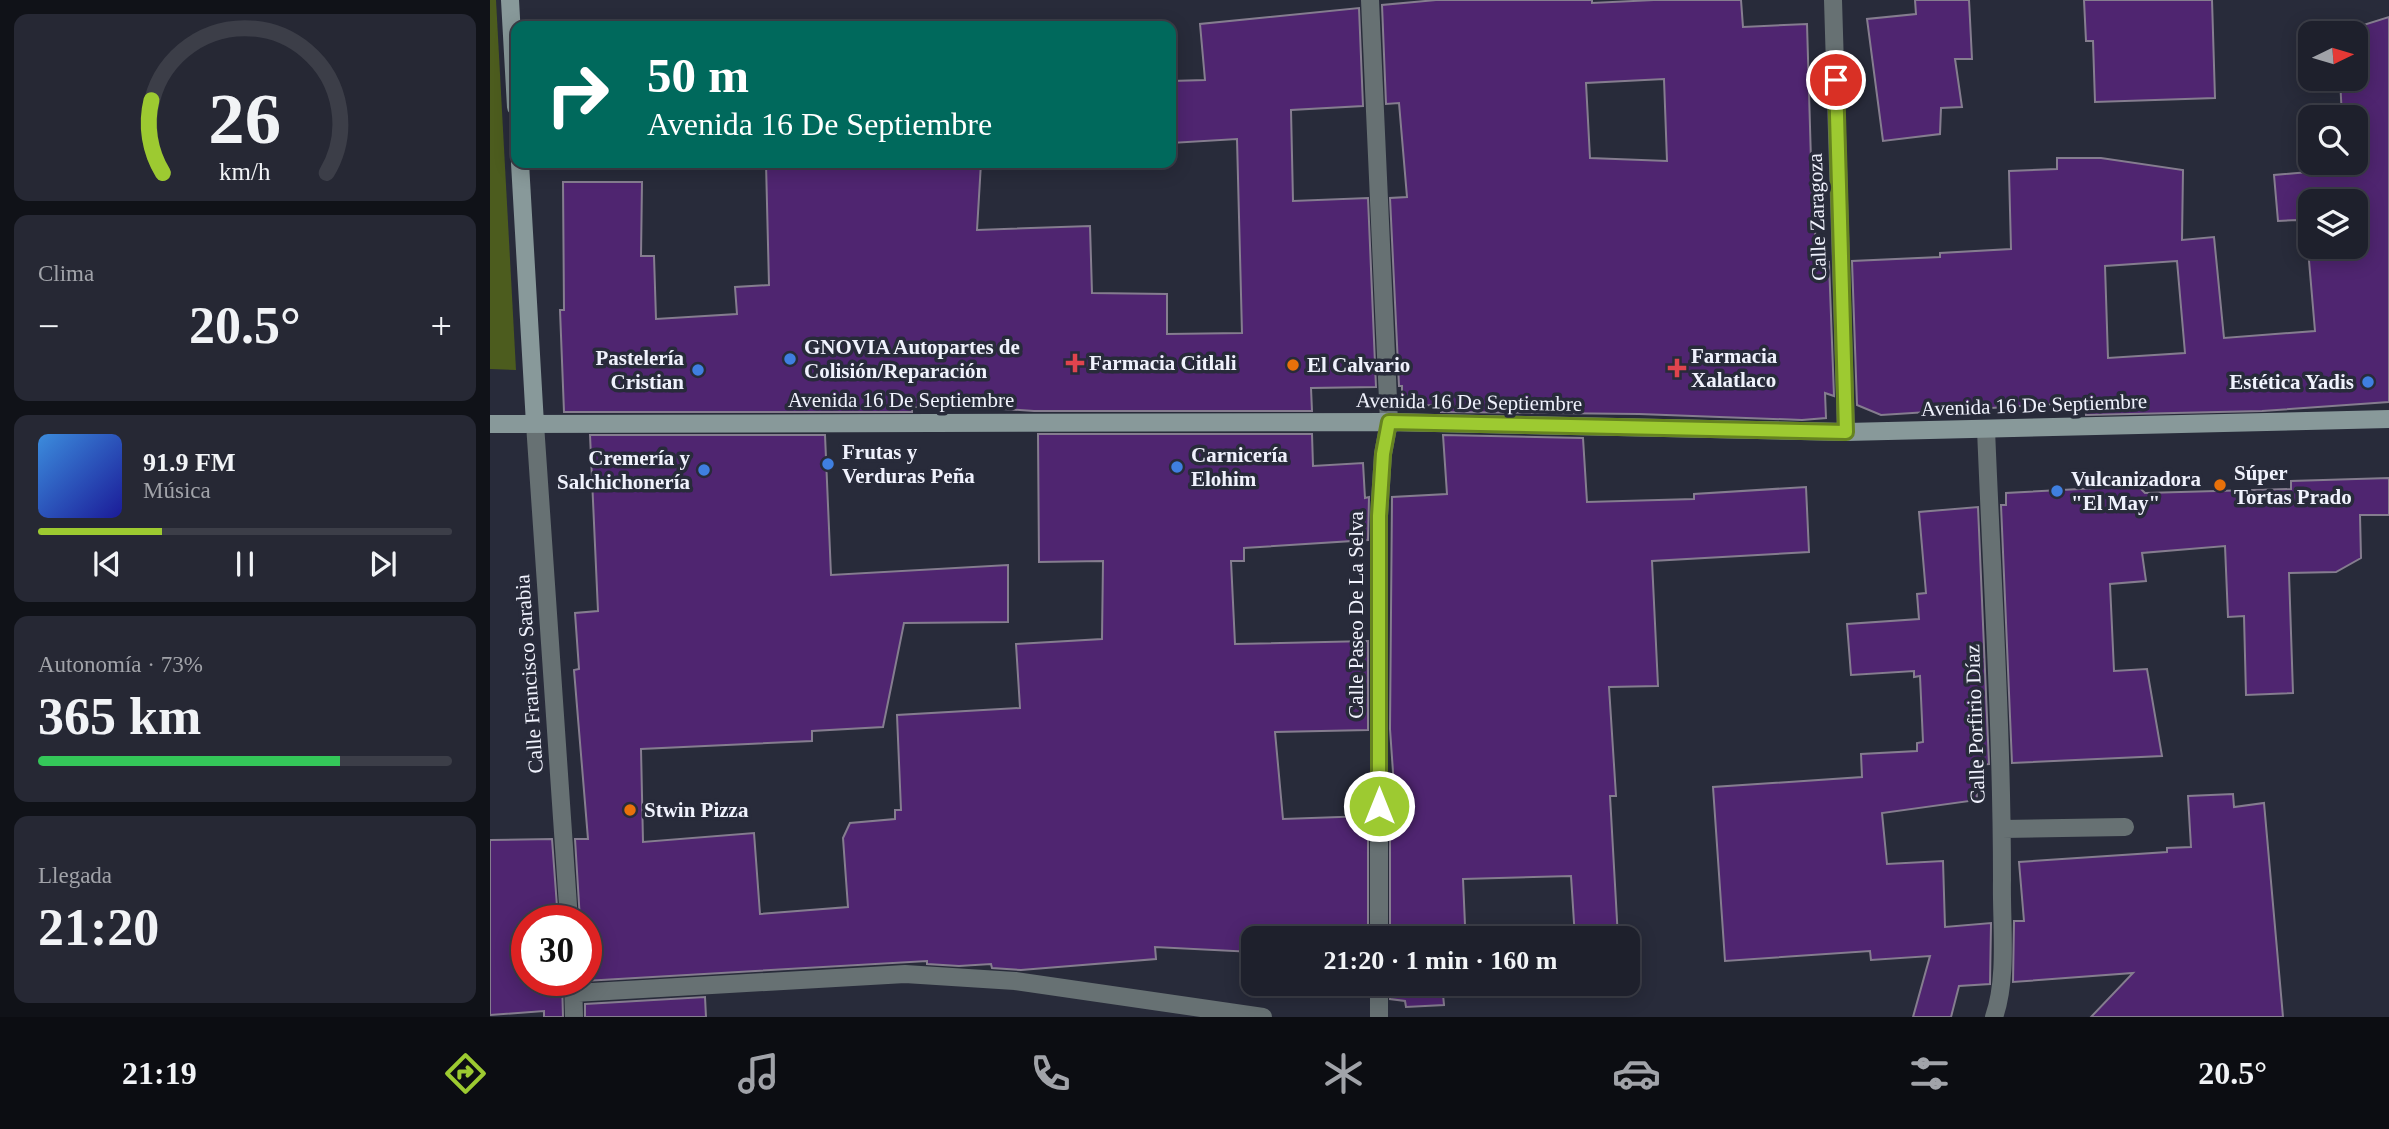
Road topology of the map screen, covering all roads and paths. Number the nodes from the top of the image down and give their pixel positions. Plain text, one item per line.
1 (510, 0) edge
2 (1370, 0) edge
3 (1833, 0) edge
4 (511, 21) edge
5 (520, 168) edge
6 (2389, 419) edge
7 (1389, 422) junction
8 (490, 424) edge
9 (535, 424) junction
10 (1986, 429) junction
11 (1846, 432) junction
12 (2124, 827) dead end
13 (2002, 829) junction
14 (568, 905) edge
15 (1379, 926) edge
16 (602, 985) edge
17 (574, 996) edge
18 (1379, 996) edge
19 (575, 1017) edge
20 (1263, 1017) edge
21 (1379, 1017) edge
22 (1994, 1017) edge

1 - 4 main road
2 - 7 street, Calle Paseo De La Selva
3 - 11 street, Calle Zaragoza
5 - 9 main road
6 - 10 main road, Avenida 16 De Septiembre
7 - 9 main road, Avenida 16 De Septiembre
7 - 11 main road, Avenida 16 De Septiembre
7 - 15 street, Calle Paseo De La Selva
8 - 9 main road, Avenida 16 De Septiembre
9 - 14 street, Calle Francisco Sarabia
10 - 11 main road, Avenida 16 De Septiembre
10 - 13 street, Calle Porfirio Díaz
12 - 13 street
13 - 22 street, Calle Porfirio Díaz
16 - 20 street
17 - 19 street
18 - 21 street

